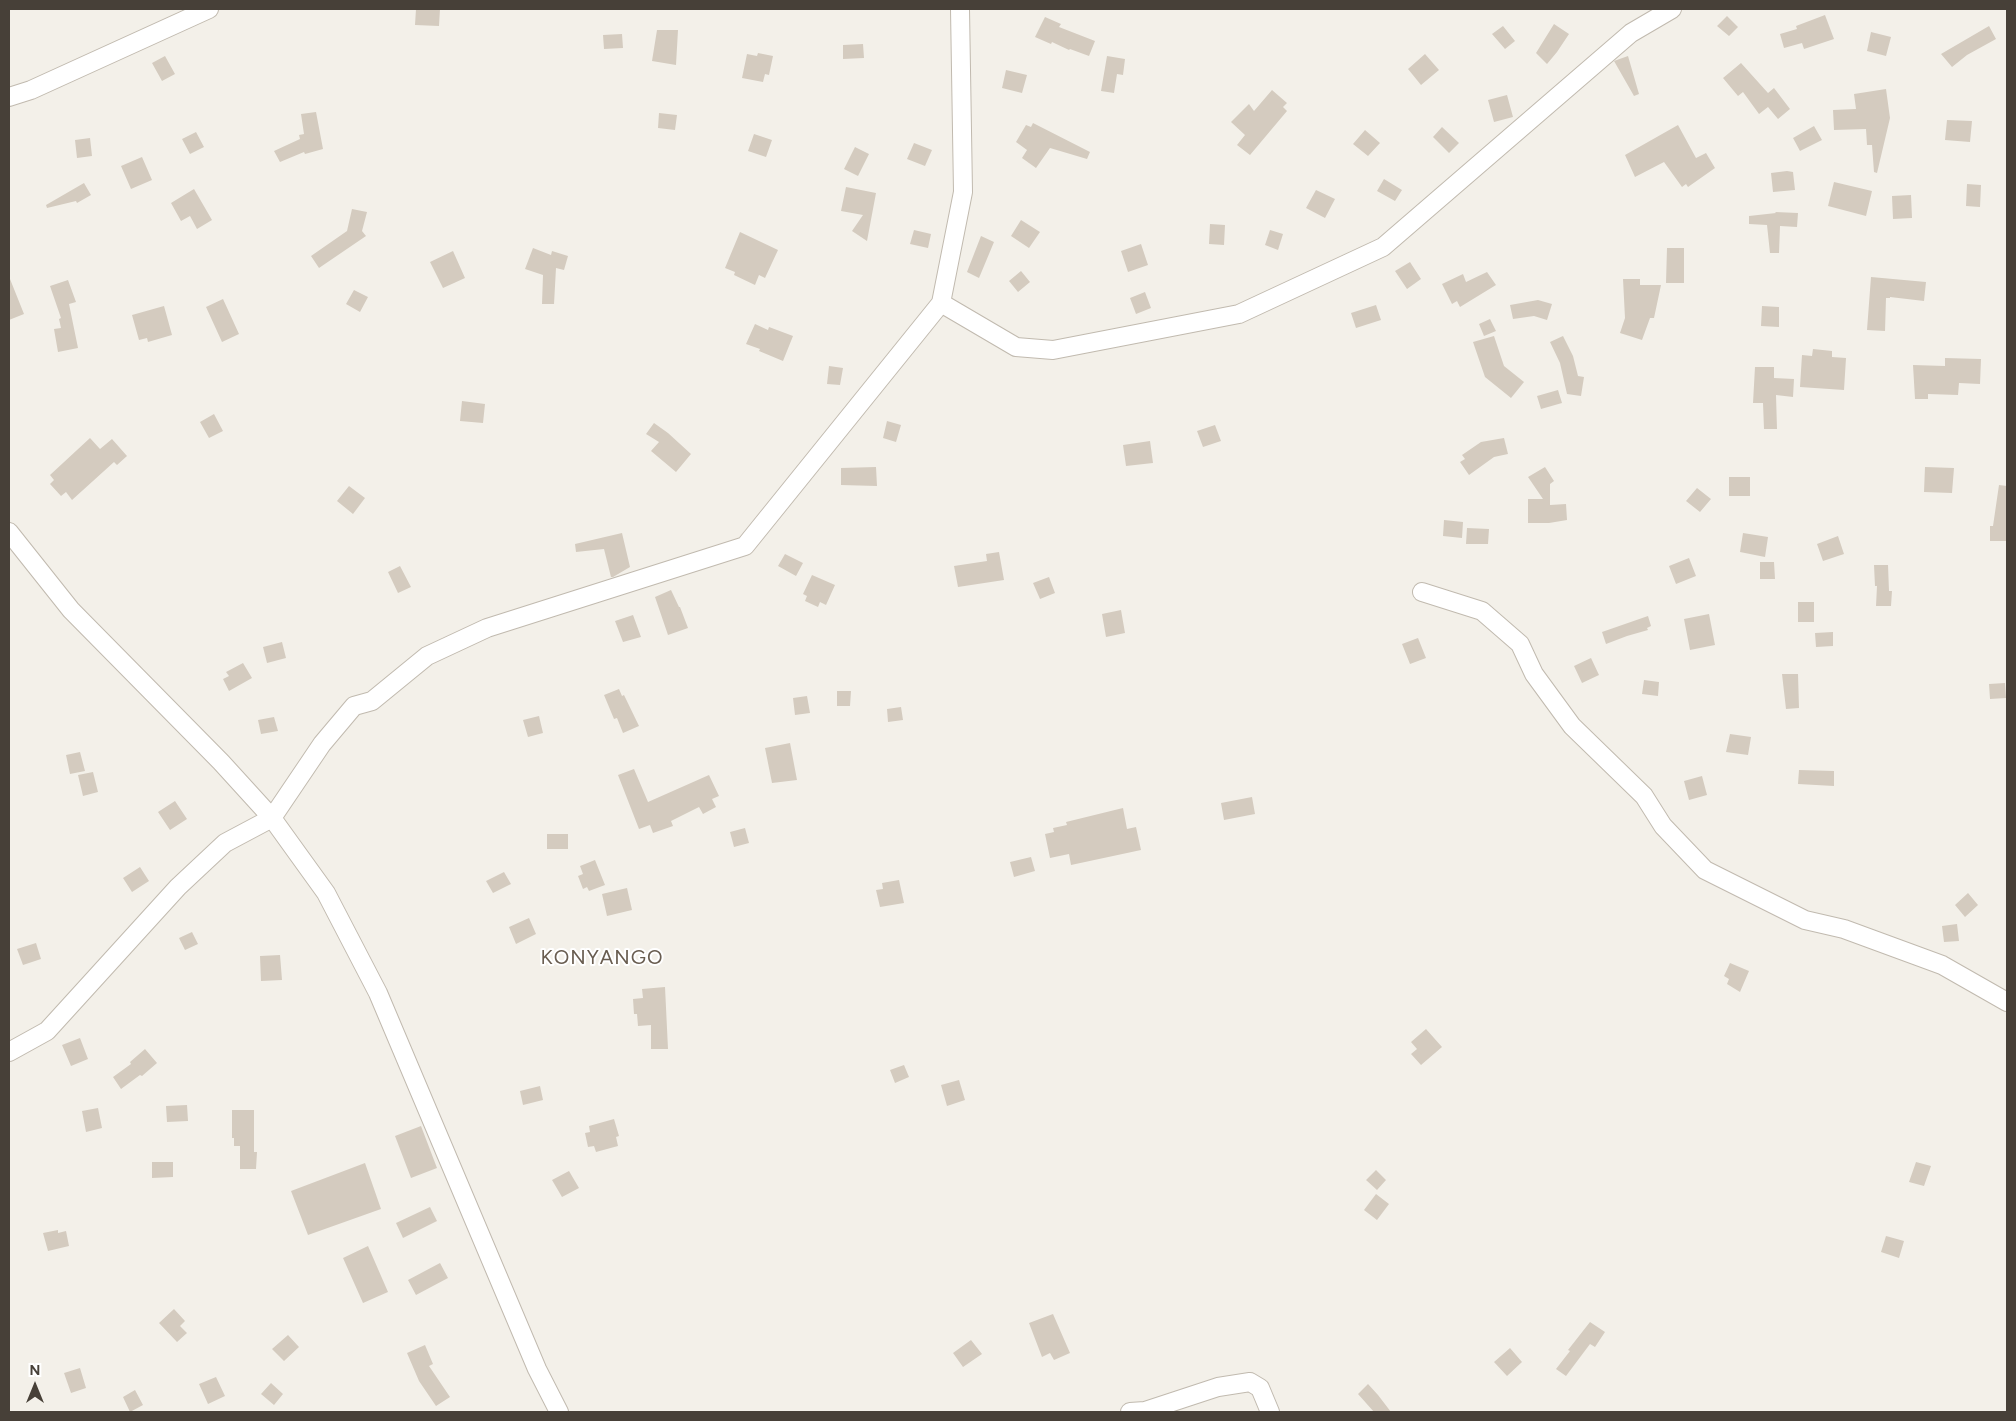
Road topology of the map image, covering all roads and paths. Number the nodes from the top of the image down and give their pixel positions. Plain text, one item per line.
1 (209, 9) edge
2 (960, 9) edge
3 (1672, 9) edge
4 (9, 96) edge
5 (942, 303) junction
6 (9, 532) edge
7 (1422, 592) dead end
8 (272, 818) junction
9 (2007, 1002) edge
10 (9, 1052) edge
11 (559, 1412) edge
12 (1130, 1412) edge
13 (1270, 1412) edge

1 - 4 street
2 - 5 street
3 - 5 street
5 - 8 street
6 - 8 street
7 - 9 street
8 - 10 street
8 - 11 street
12 - 13 street

